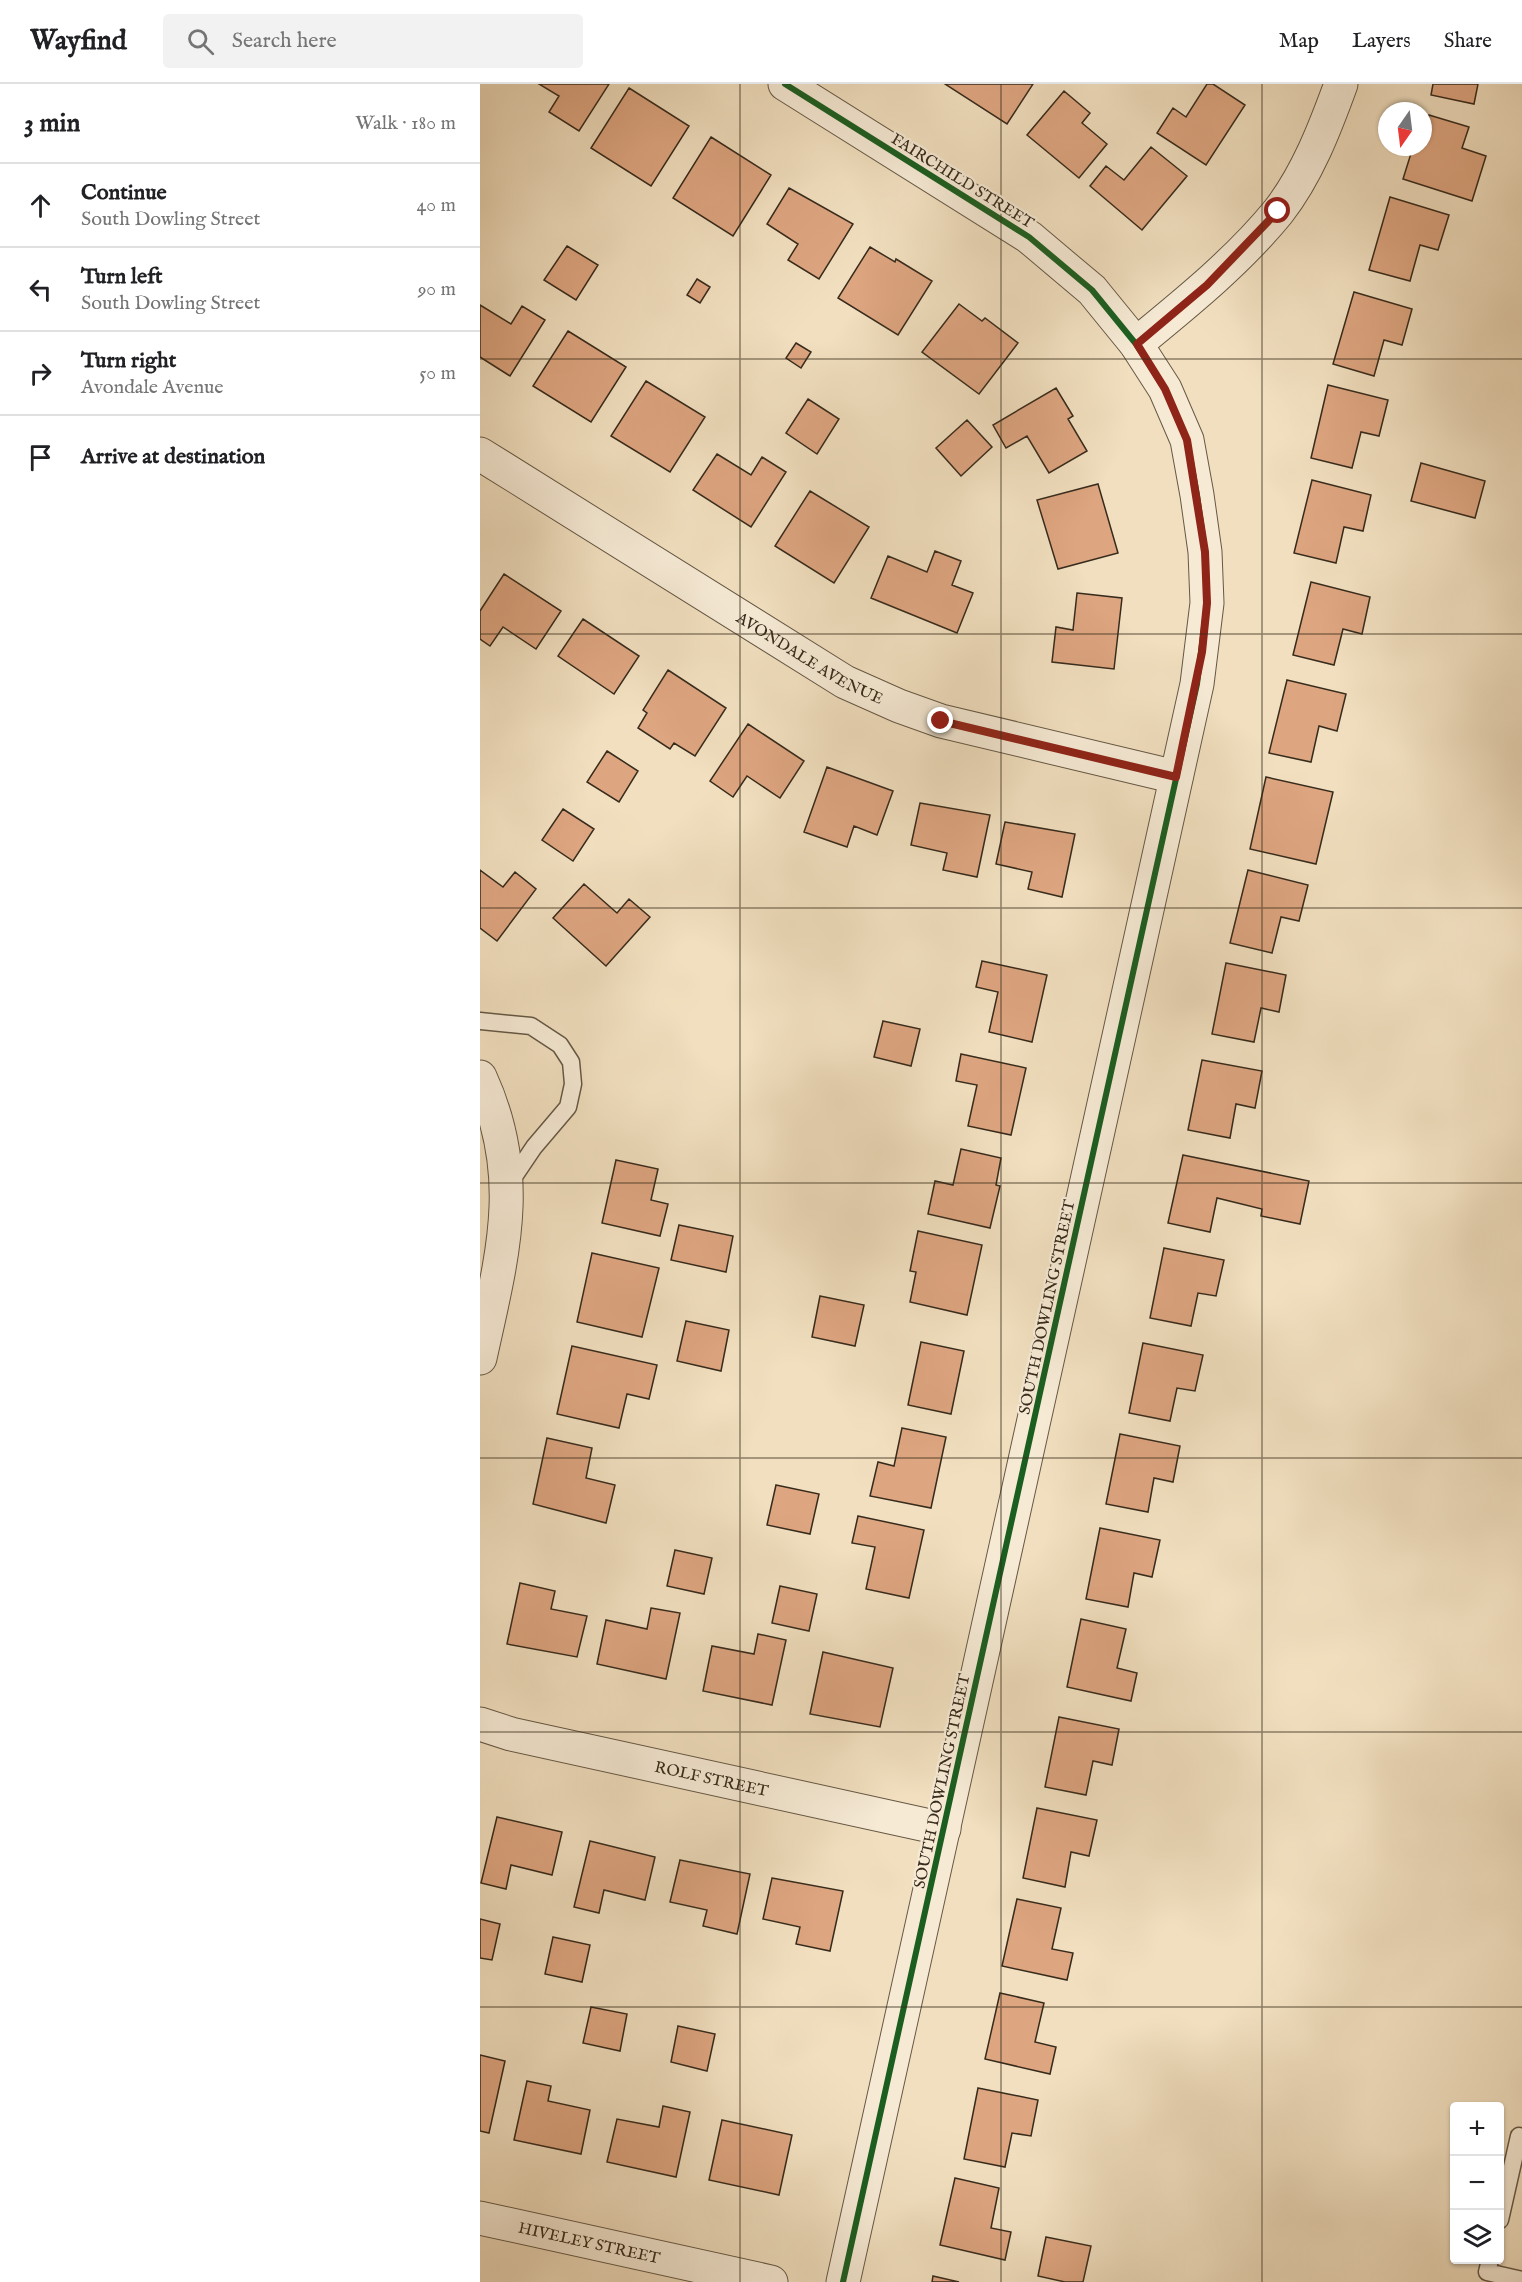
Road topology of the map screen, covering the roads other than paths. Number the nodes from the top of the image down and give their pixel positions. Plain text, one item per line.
1 (785, 84) edge
2 (1341, 84) edge
3 (1137, 344) junction
4 (480, 454) edge
5 (1176, 777) junction
6 (480, 1021) edge
7 (480, 1077) edge
8 (508, 1185) junction
9 (480, 1358) edge
10 (480, 1724) edge
11 (944, 1828) junction
12 (1522, 2137) edge
13 (1502, 2210) edge
14 (480, 2218) edge
15 (1489, 2264) edge
16 (1522, 2280) edge
17 (771, 2282) edge
18 (843, 2282) edge

1 - 3 street, FAIRCHILD STREET
2 - 3 street
3 - 5 street, SOUTH DOWLING STREET
4 - 5 street, AVONDALE AVENUE
5 - 11 street, SOUTH DOWLING STREET
6 - 8 lane
7 - 8 street
8 - 9 street
10 - 11 street, ROLF STREET
11 - 18 street, SOUTH DOWLING STREET
12 - 13 lane
14 - 17 street, HIVELEY STREET
15 - 16 lane

